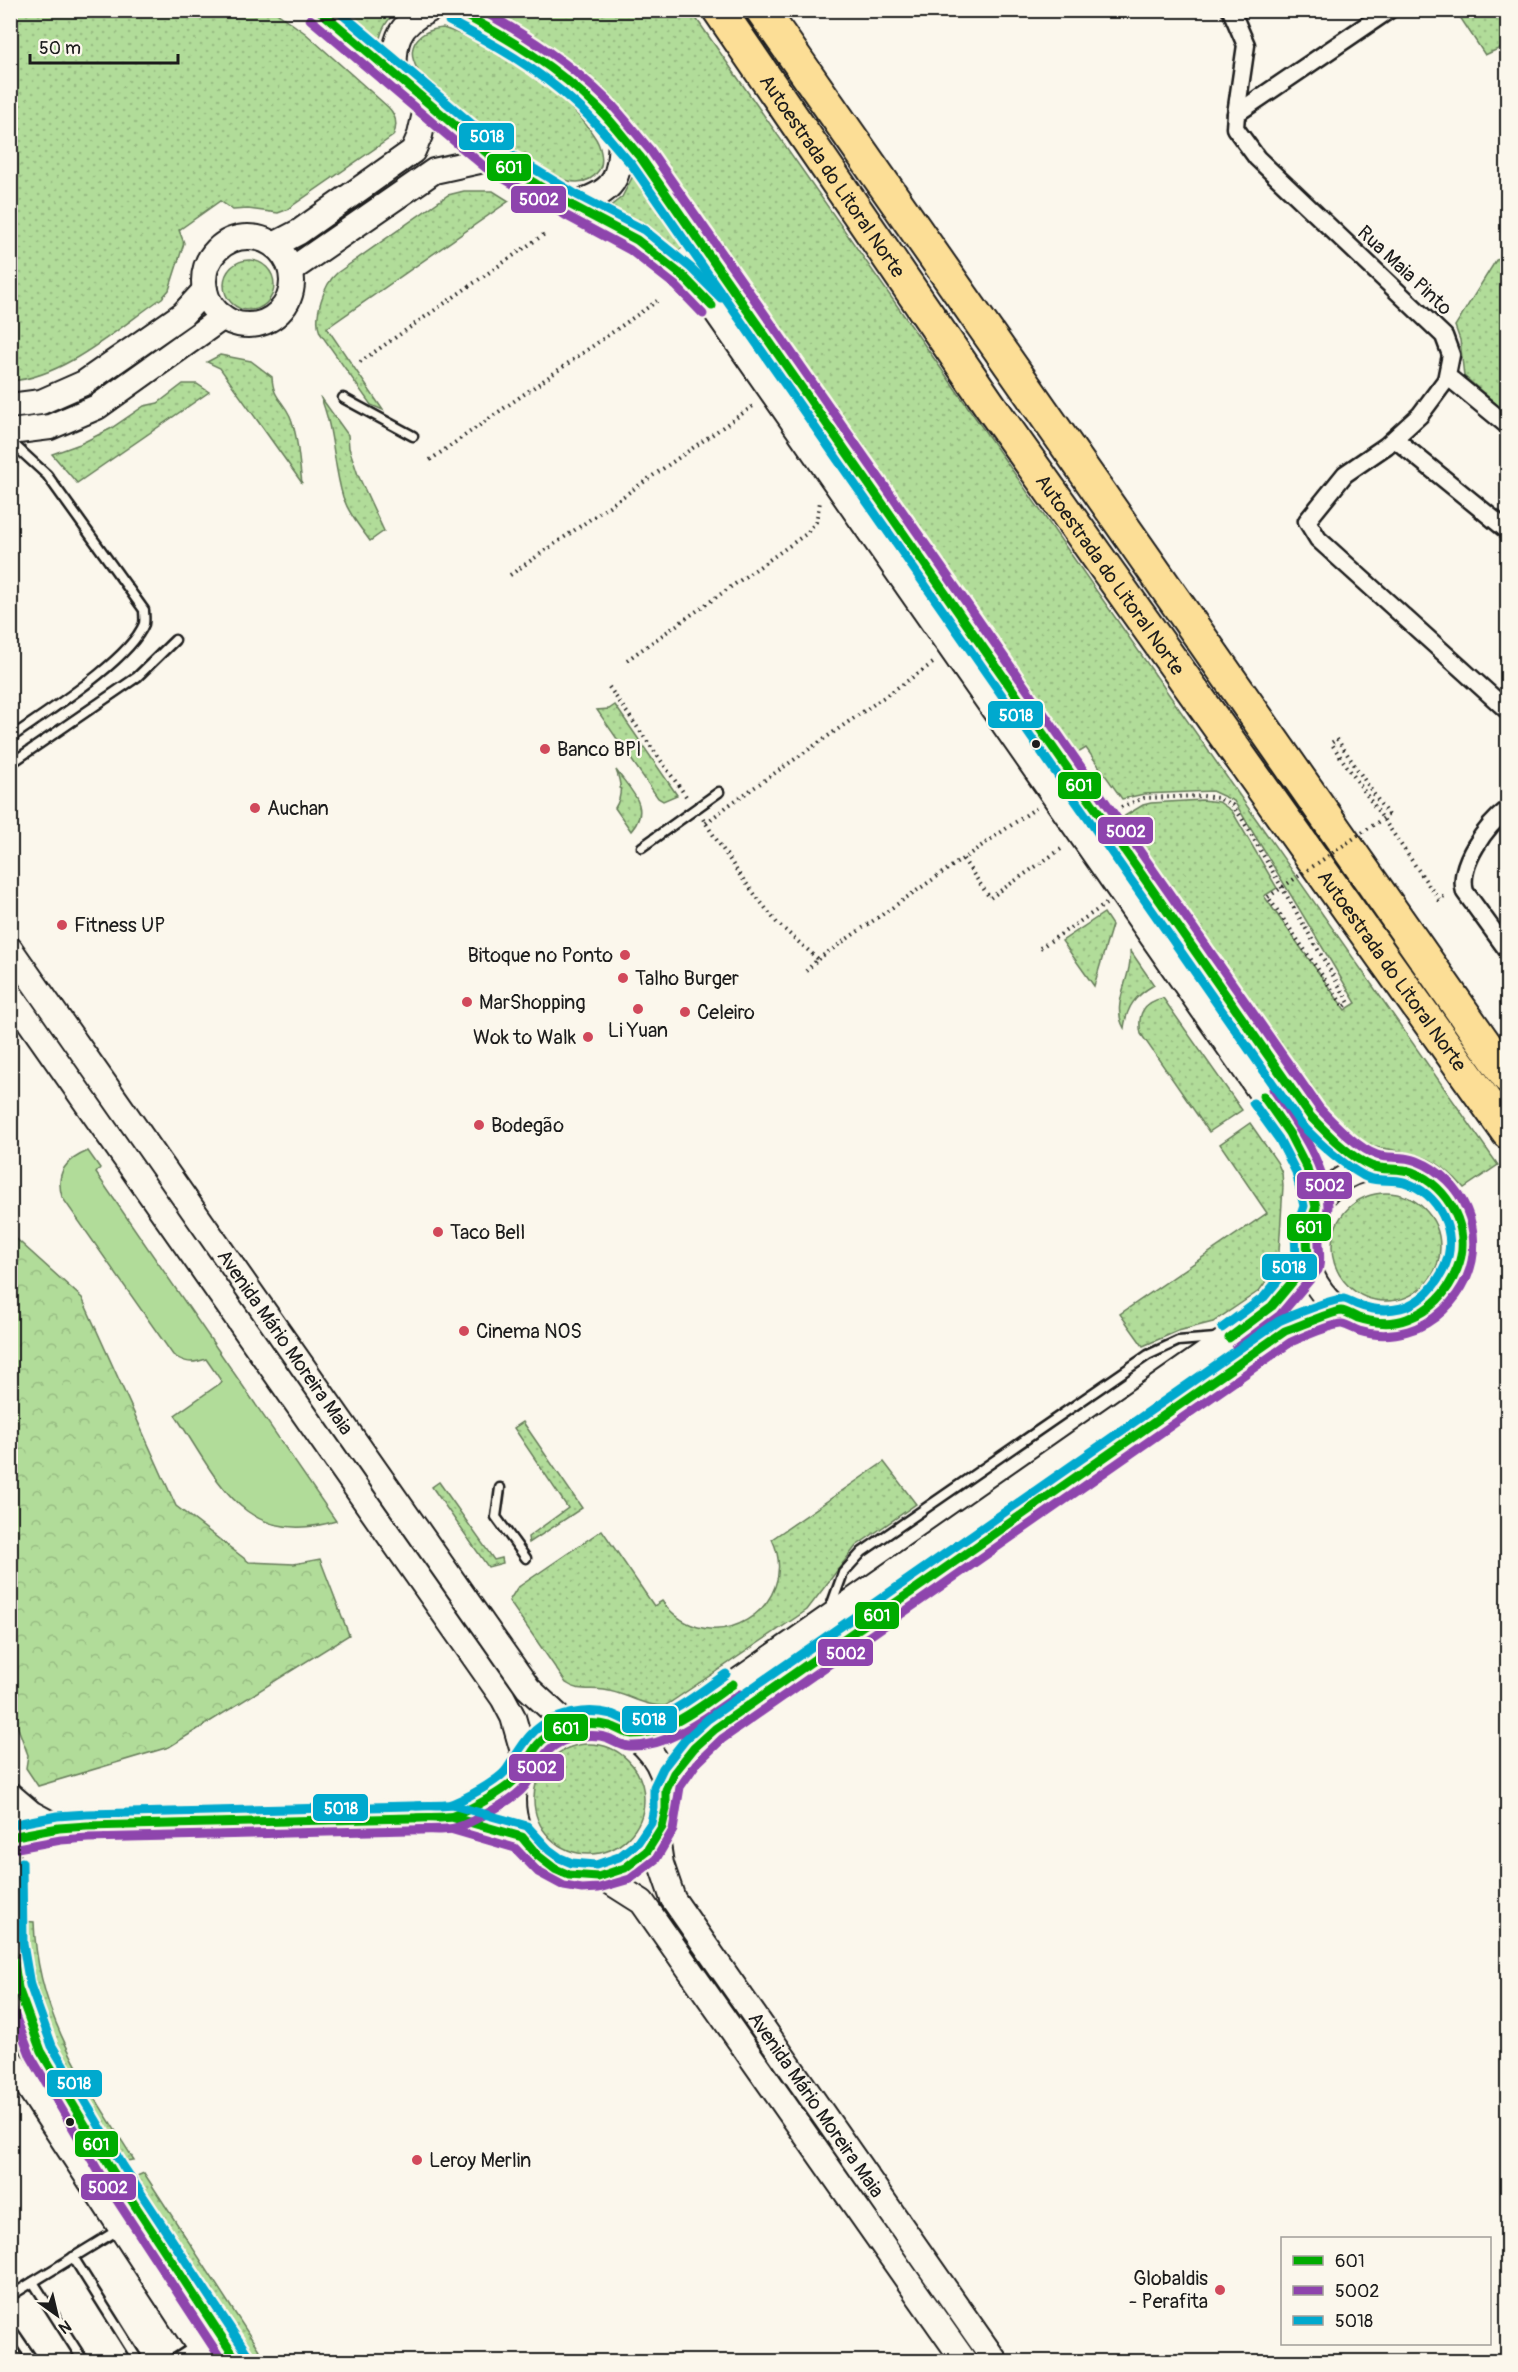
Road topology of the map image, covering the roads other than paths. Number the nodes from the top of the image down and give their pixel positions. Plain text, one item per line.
1 (318, 10) edge
2 (429, 10) edge
3 (454, 10) edge
4 (719, 10) edge
5 (762, 10) edge
6 (1231, 10) edge
7 (1389, 10) edge
8 (394, 77) junction
9 (427, 104) junction
10 (1236, 114) junction
11 (621, 134) junction
12 (494, 158) junction
13 (571, 205) junction
14 (274, 245) junction
15 (291, 270) junction
16 (205, 290) junction
17 (223, 317) junction
18 (1446, 380) junction
19 (343, 398) dead end
20 (10, 406) edge
21 (1508, 426) edge
22 (10, 432) edge
23 (413, 436) dead end
24 (1395, 439) junction
25 (10, 441) edge
26 (1508, 531) edge
27 (175, 640) dead end
28 (1508, 711) edge
29 (10, 738) edge
30 (10, 764) edge
31 (719, 792) dead end
32 (1508, 809) edge
33 (642, 847) dead end
34 (10, 949) edge
35 (1508, 951) edge
36 (10, 994) edge
37 (1508, 1077) edge
38 (1508, 1133) edge
39 (1374, 1167) junction
40 (1316, 1207) junction
41 (1308, 1263) junction
42 (1342, 1311) junction
43 (1232, 1336) junction
44 (500, 1488) dead end
45 (526, 1558) dead end
46 (826, 1619) junction
47 (569, 1726) junction
48 (630, 1734) junction
49 (520, 1770) junction
50 (666, 1790) junction
51 (10, 1795) edge
52 (451, 1817) junction
53 (59, 1828) junction
54 (10, 1838) edge
55 (522, 1838) junction
56 (657, 1838) junction
57 (10, 1862) edge
58 (601, 1876) junction
59 (10, 2059) edge
60 (121, 2228) junction
61 (73, 2257) junction
62 (33, 2282) junction
63 (10, 2296) edge
64 (10, 2327) edge
65 (203, 2353) edge
66 (34, 2361) edge
67 (84, 2361) edge
68 (139, 2361) edge
69 (170, 2361) edge
70 (238, 2361) edge
71 (965, 2361) edge
72 (996, 2361) edge

1 - 8 main road
2 - 8 main road
3 - 11 main road
4 - 38 highway, Autoestrada do Litoral Norte
5 - 37 highway, Autoestrada do Litoral Norte
6 - 10 street, Rua Maia Pinto
7 - 10 street
8 - 9 main road
9 - 12 main road
9 - 14 main road
10 - 18 street, Rua Maia Pinto
11 - 13 main road
11 - 39 main road
12 - 13 main road
12 - 15 main road
13 - 40 main road
14 - 15 main road
14 - 16 main road
15 - 17 main road
16 - 17 main road
16 - 20 main road
17 - 22 main road
18 - 21 street
18 - 24 street, Rua Maia Pinto
19 - 23 lane
24 - 26 street
24 - 28 street, Rua Maia Pinto
25 - 29 lane
27 - 30 lane
31 - 33 lane
32 - 35 street
34 - 47 main road, Avenida Mário Moreira Maia
36 - 49 main road, Avenida Mário Moreira Maia
39 - 40 main road
39 - 42 main road
40 - 41 main road
41 - 42 main road
41 - 43 main road
42 - 50 main road
43 - 46 main road
43 - 46 lane
44 - 45 lane
46 - 48 main road
47 - 48 main road
47 - 49 main road
48 - 50 main road
49 - 52 main road
49 - 55 main road
50 - 56 main road
51 - 53 main road
52 - 53 main road
52 - 55 main road
53 - 54 main road
55 - 58 main road
56 - 58 main road
56 - 72 main road, Avenida Mário Moreira Maia
57 - 70 main road
58 - 71 main road, Avenida Mário Moreira Maia
59 - 60 main road
60 - 61 lane
60 - 65 main road
61 - 62 lane
61 - 68 lane
62 - 63 lane
62 - 67 lane
64 - 66 lane
65 - 69 lane

